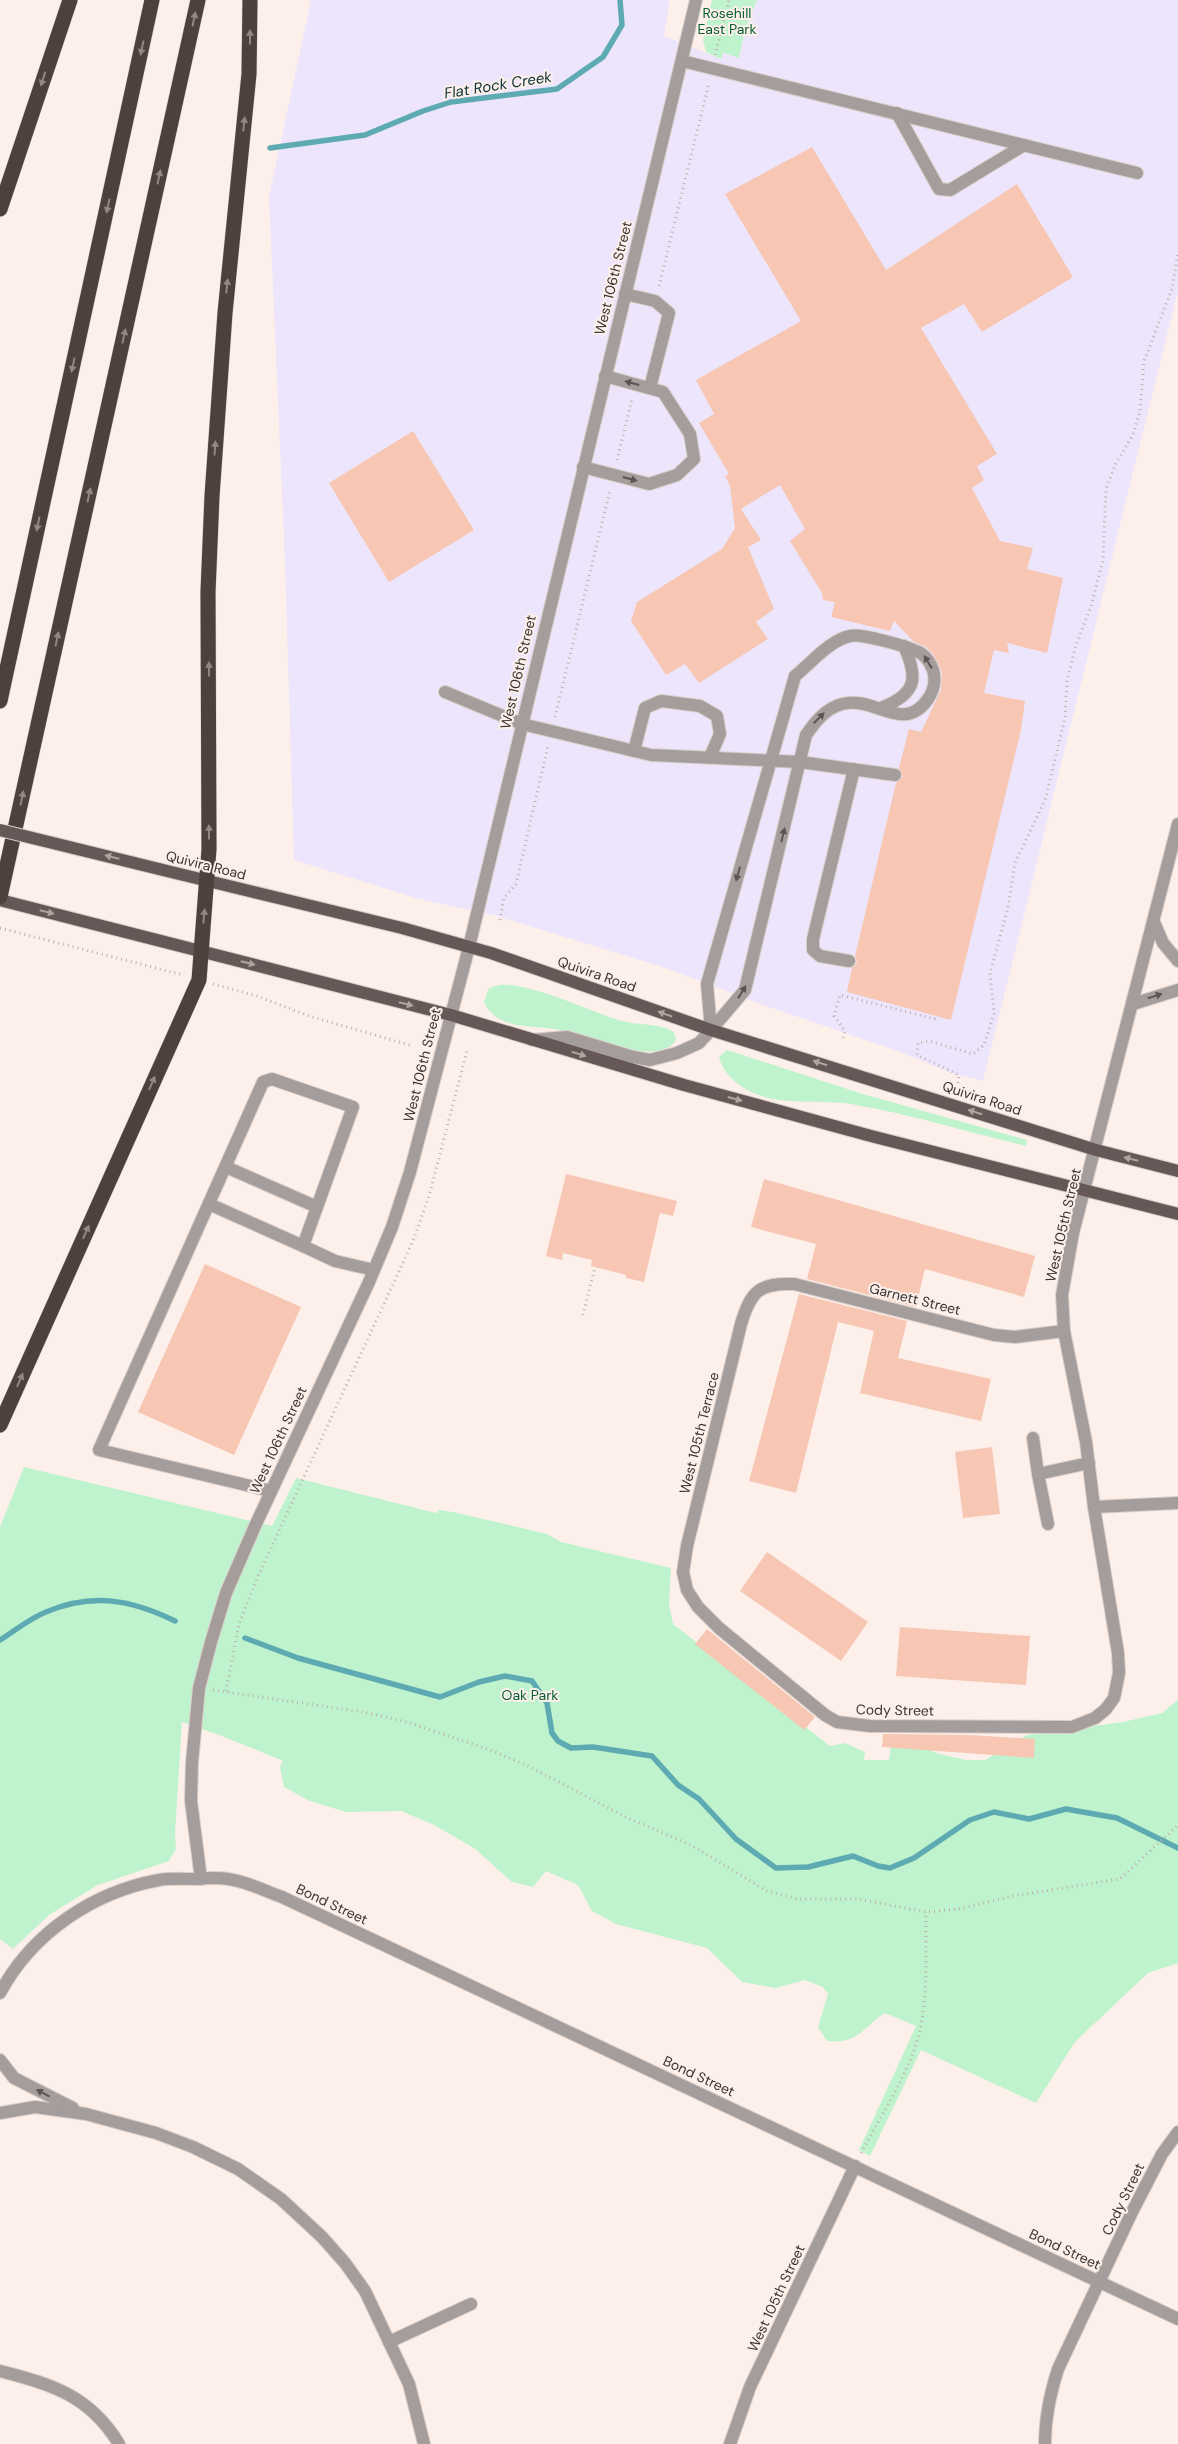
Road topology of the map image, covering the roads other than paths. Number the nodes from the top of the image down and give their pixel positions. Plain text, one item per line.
1 (70, 0) edge
2 (152, 0) edge
3 (198, 0) edge
4 (250, 0) edge
5 (696, 0) edge
6 (682, 61) junction
7 (897, 113) junction
8 (1024, 145) junction
9 (1136, 173) dead end
10 (0, 210) edge
11 (625, 294) junction
12 (605, 376) junction
13 (650, 388) junction
14 (583, 466) junction
15 (904, 646) junction
16 (445, 692) dead end
17 (0, 701) edge
18 (881, 708) junction
19 (522, 724) junction
20 (634, 751) junction
21 (710, 757) junction
22 (770, 760) junction
23 (800, 762) junction
24 (854, 769) junction
25 (895, 775) dead end
26 (1178, 824) edge
27 (0, 830) edge
28 (207, 880) junction
29 (0, 898) edge
30 (1154, 922) junction
31 (469, 947) junction
32 (201, 951) junction
33 (849, 961) dead end
34 (1178, 961) edge
35 (1178, 990) edge
36 (1133, 1004) junction
37 (451, 1016) junction
38 (711, 1030) junction
39 (532, 1040) junction
40 (1096, 1150) junction
41 (226, 1167) junction
42 (1178, 1171) edge
43 (1085, 1191) junction
44 (209, 1204) junction
45 (317, 1207) junction
46 (1178, 1214) edge
47 (304, 1246) junction
48 (374, 1270) junction
49 (760, 1288) joint
50 (1064, 1331) junction
51 (0, 1425) edge
52 (1032, 1438) dead end
53 (1089, 1463) junction
54 (1038, 1474) junction
55 (271, 1491) junction
56 (1178, 1503) edge
57 (1094, 1507) junction
58 (1048, 1524) dead end
59 (687, 1590) joint
60 (1114, 1698) joint
61 (201, 1879) junction
62 (0, 1993) edge
63 (0, 2060) edge
64 (0, 2113) edge
65 (86, 2114) junction
66 (1178, 2132) edge
67 (855, 2166) junction
68 (1099, 2282) junction
69 (471, 2304) dead end
70 (1178, 2319) edge
71 (390, 2342) junction
72 (0, 2371) edge
73 (119, 2444) edge
74 (424, 2444) edge
75 (730, 2444) edge
76 (1045, 2444) edge

1 -> 10 highway
2 -> 17 highway
29 -> 3 highway
28 -> 4 highway
5 - 6 street, West 106th Street
6 - 7 street
6 - 11 street, West 106th Street
7 - 8 street
7 - 8 street
8 - 9 street
11 - 12 street, West 106th Street
11 - 13 street
13 -> 12 street
12 - 14 street, West 106th Street
14 -> 13 street
14 - 19 street, West 106th Street
15 - 18 street
18 -> 15 street
15 - 22 street
16 - 19 street
23 -> 18 street
19 - 20 street
19 - 31 street, West 106th Street
20 - 21 street
20 - 21 street
21 - 22 street
22 - 23 street
22 -> 38 street
23 - 24 street
38 -> 23 street
24 - 25 street
24 - 33 street
26 - 30 street, West 105th Street
28 -> 27 main road, Quivira Road, bridge
28 - 31 main road, Quivira Road
32 -> 28 highway
29 -> 32 main road
30 - 34 street
30 - 36 street, West 105th Street
31 - 37 street, West 106th Street
38 -> 31 main road, Quivira Road
32 -> 37 main road
51 -> 32 highway
36 -> 35 street
36 - 40 street, West 105th Street
37 - 39 main road
37 - 48 street, West 106th Street
38 - 39 street
40 -> 38 main road, Quivira Road
39 -> 43 main road
42 -> 40 main road, Quivira Road
40 - 43 street, West 105th Street
41 - 44 street
41 - 45 street
41 - 45 street
43 - 46 main road
43 - 50 street, West 105th Street
44 - 47 street
44 - 55 street
45 - 47 street
47 - 48 street
48 - 55 street, West 106th Street
49 - 50 street, Garnett Street
49 - 59 street, West 105th Terrace
50 - 53 street, West 105th Street
52 - 54 street
53 - 54 street
53 - 57 street, West 105th Street
54 - 58 street
55 - 61 street, West 106th Street
56 - 57 street
57 - 60 street, West 105th Street
59 - 60 street, Cody Street
61 - 62 street
61 - 67 street, Bond Street
65 -> 63 street
64 - 65 street
65 - 71 street
66 - 68 street, Cody Street
67 - 68 street, Bond Street
67 - 75 street, West 105th Street
68 - 70 street, Bond Street
68 - 76 street, Cody Street
69 - 71 street
71 - 74 street
72 - 73 street

